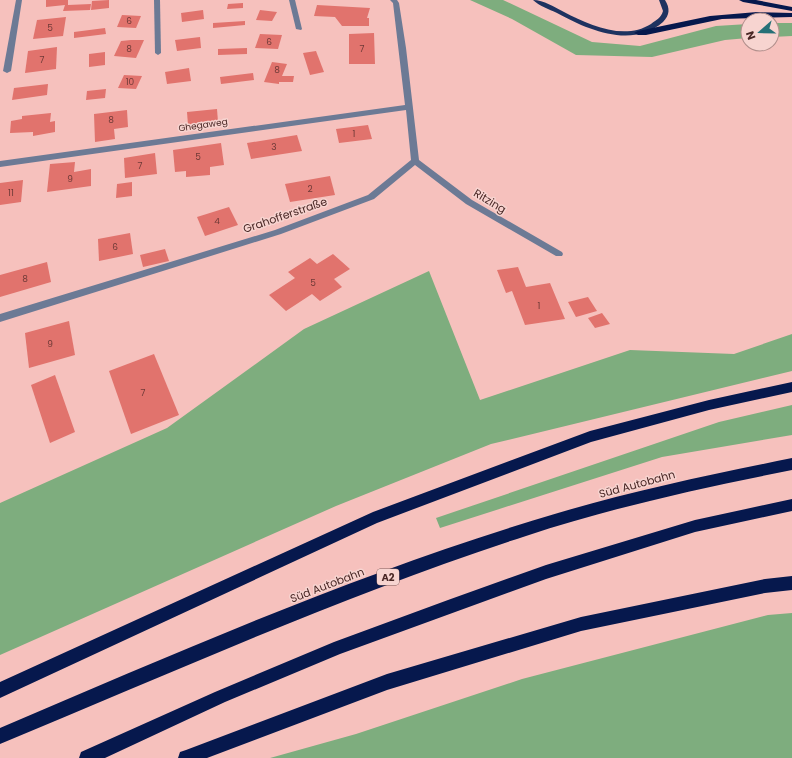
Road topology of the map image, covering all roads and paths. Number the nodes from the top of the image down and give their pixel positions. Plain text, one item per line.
1 (19, 0) edge
2 (157, 0) edge
3 (292, 0) edge
4 (393, 0) edge
5 (536, 0) edge
6 (662, 0) edge
7 (743, 0) edge
8 (792, 9) edge
9 (792, 15) edge
10 (299, 29) dead end
11 (638, 33) junction
12 (158, 53) dead end
13 (7, 71) dead end
14 (408, 107) junction
15 (415, 161) junction
16 (0, 164) edge
17 (559, 254) dead end
18 (2, 320) edge
19 (792, 387) edge
20 (792, 464) edge
21 (792, 505) edge
22 (792, 583) edge
23 (0, 690) edge
24 (0, 736) edge
25 (86, 758) edge
26 (186, 758) edge

1 - 13 street
2 - 12 street
3 - 10 street
4 - 14 street
5 - 11 main road
6 - 11 main road
7 - 8 highway
9 - 11 highway
14 - 15 street
14 - 16 street, Ghegaweg
15 - 17 street, Ritzing
15 - 18 street, Grahofferstraße
19 - 23 highway
20 - 24 highway, Süd Autobahn / A2
21 - 25 highway
22 - 26 highway

